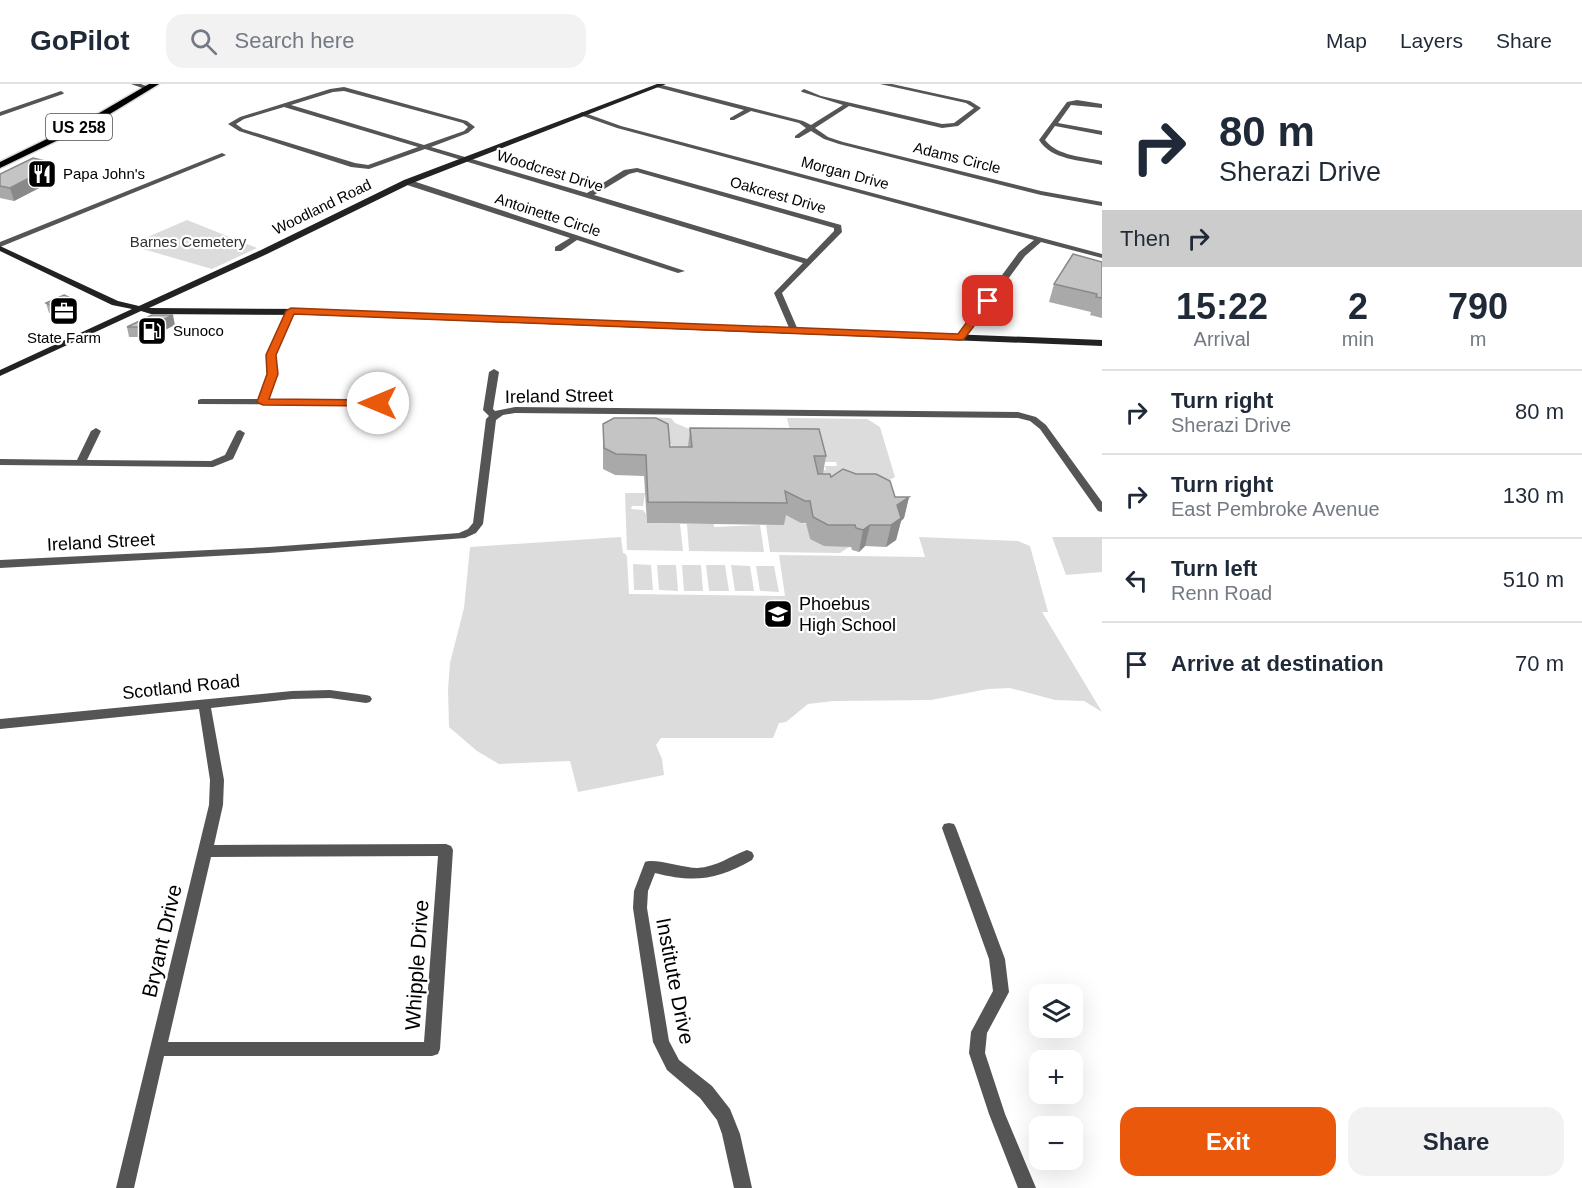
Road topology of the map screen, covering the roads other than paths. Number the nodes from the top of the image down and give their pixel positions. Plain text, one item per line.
1 (136, 84) edge
2 (883, 84) edge
3 (661, 85) edge
4 (151, 86) edge
5 (804, 91) dead end
6 (62, 93) dead end
7 (848, 104) junction
8 (284, 105) junction
9 (1102, 106) edge
10 (750, 109) junction
11 (0, 114) edge
12 (582, 114) junction
13 (732, 119) dead end
14 (1053, 124) junction
15 (811, 126) junction
16 (1102, 133) edge
17 (797, 137) dead end
18 (426, 147) junction
19 (222, 155) dead end
20 (0, 158) edge
21 (463, 159) junction
22 (1102, 163) edge
23 (0, 165) edge
24 (407, 182) junction
25 (588, 196) junction
26 (1102, 204) edge
27 (574, 238) junction
28 (1040, 239) junction
29 (0, 246) edge
30 (558, 249) dead end
31 (1102, 256) edge
32 (809, 262) junction
33 (681, 271) dead end
34 (139, 309) junction
35 (291, 311) junction
36 (794, 330) junction
37 (961, 337) junction
38 (1102, 343) edge
39 (494, 372) dead end
40 (0, 373) edge
41 (201, 402) dead end
42 (263, 402) junction
43 (378, 403) dead end
44 (495, 415) junction
45 (96, 431) dead end
46 (240, 433) dead end
47 (0, 462) edge
48 (80, 463) junction
49 (1102, 509) edge
50 (0, 564) edge
51 (366, 699) dead end
52 (204, 703) junction
53 (0, 724) edge
54 (950, 828) dead end
55 (205, 851) junction
56 (747, 856) dead end
57 (158, 1049) junction
58 (126, 1188) edge
59 (743, 1188) edge
60 (1027, 1188) edge

1 - 4 street
1 - 20 main road, US 258
2 - 7 street
3 - 10 street, Adams Circle
3 - 12 main road, Woodland Road
4 - 23 main road, US 258
5 - 7 street
6 - 11 street
7 - 15 street
8 - 18 street, Woodcrest Drive
8 - 18 street
8 - 18 street
9 - 14 street
10 - 13 street
10 - 15 street, Adams Circle
12 - 21 main road, Woodland Road
12 - 28 street, Morgan Drive
14 - 16 street
14 - 22 street
15 - 17 street
15 - 26 street, Adams Circle
18 - 21 street, Woodcrest Drive
19 - 29 street
21 - 24 main road, Woodland Road
21 - 25 street, Woodcrest Drive
24 - 27 street, Antoinette Circle
24 - 34 main road, Woodland Road
25 - 32 street, Woodcrest Drive
25 - 32 street, Oakcrest Drive
27 - 30 street
27 - 33 street, Antoinette Circle
28 - 31 street, Morgan Drive
28 - 37 street
29 - 34 main road
32 - 36 street, Oakcrest Drive
34 - 35 main road
34 - 40 main road, Woodland Road
35 - 36 main road
35 - 42 street
36 - 37 main road
37 - 38 main road
39 - 44 street
41 - 42 street
42 - 43 street
44 - 49 street, Ireland Street
44 - 50 street, Ireland Street
45 - 48 street
46 - 48 street
47 - 48 street
51 - 52 street, Scotland Road
52 - 53 street, Scotland Road
52 - 55 street, Bryant Drive
54 - 60 street
55 - 57 street, Bryant Drive
55 - 57 street, Whipple Drive
56 - 59 street, Institute Drive
57 - 58 street, Bryant Drive

